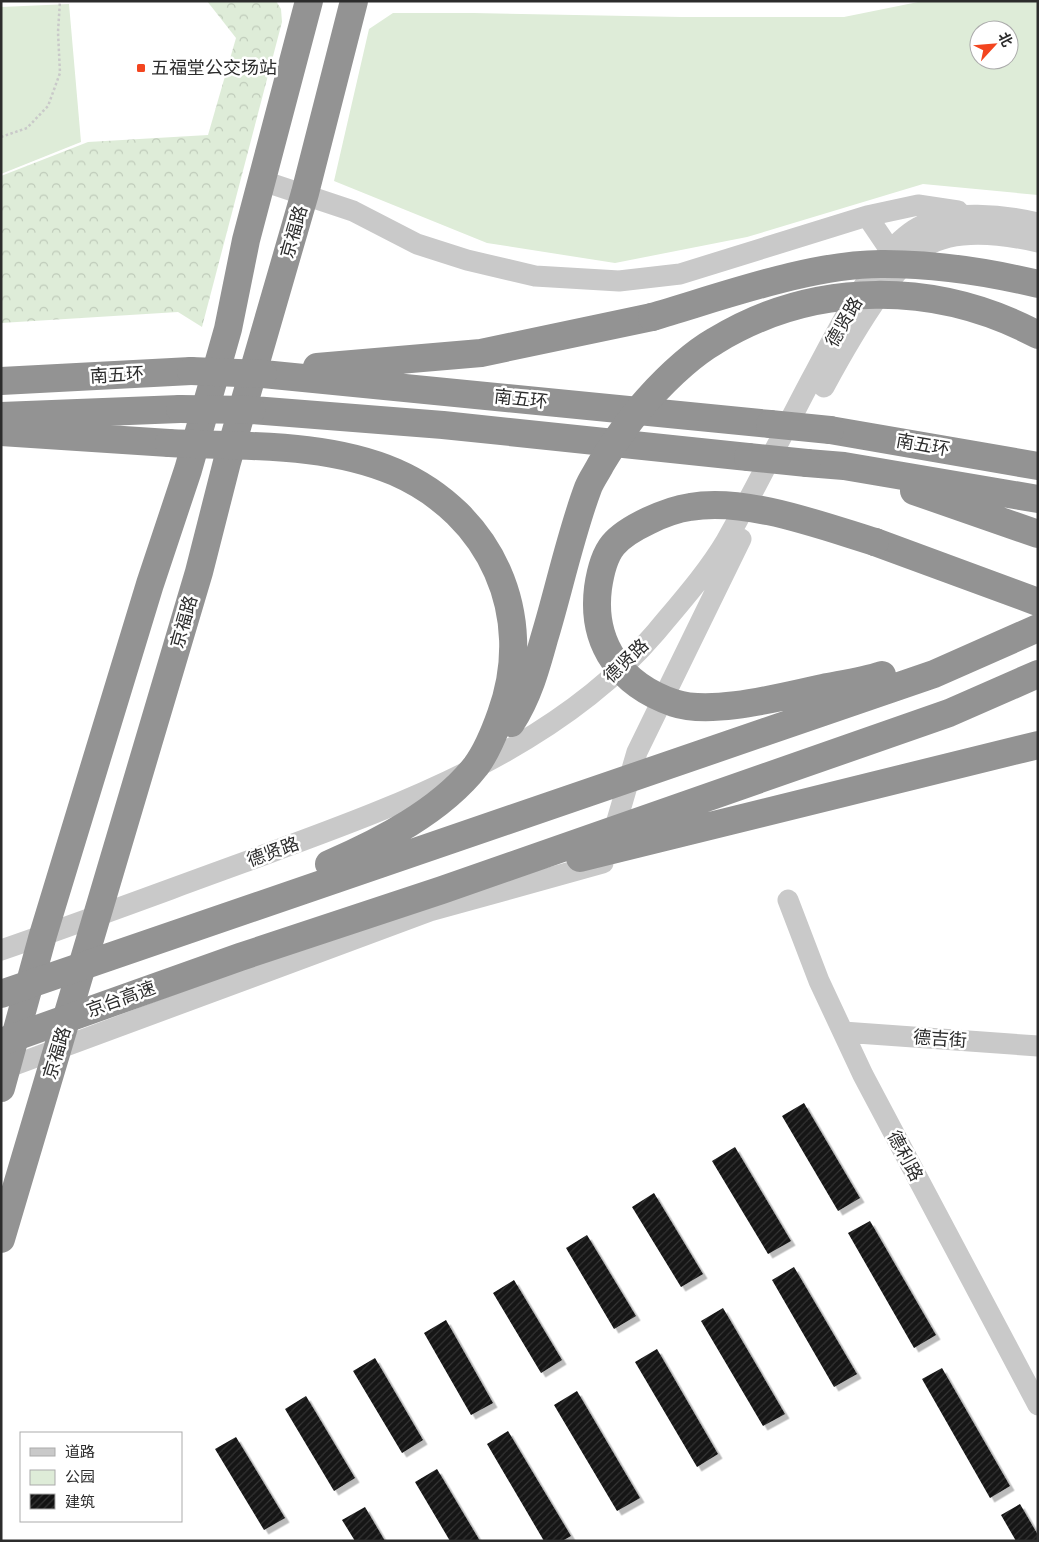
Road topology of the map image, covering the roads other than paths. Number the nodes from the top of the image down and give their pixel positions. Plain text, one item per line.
1 (309, 1) edge
2 (354, 1) edge
3 (264, 181) junction
4 (305, 193) junction
5 (981, 215) junction
6 (867, 216) junction
7 (1038, 223) edge
8 (1038, 242) edge
9 (890, 250) junction
10 (1038, 284) edge
11 (1038, 335) edge
12 (263, 374) junction
13 (1, 381) edge
14 (1, 416) edge
15 (1, 432) edge
16 (844, 466) junction
17 (1038, 466) edge
18 (1038, 499) edge
19 (1038, 534) edge
20 (1038, 602) edge
21 (1038, 622) edge
22 (1038, 628) edge
23 (1038, 674) edge
24 (1038, 745) edge
25 (1038, 755) edge
26 (477, 765) junction
27 (605, 863) junction
28 (442, 890) junction
29 (788, 900) dead end
30 (97, 916) junction
31 (43, 935) junction
32 (1, 950) edge
33 (125, 951) junction
34 (1, 994) edge
35 (843, 1032) junction
36 (1038, 1046) edge
37 (58, 1048) junction
38 (3, 1067) edge
39 (1, 1239) edge
40 (1029, 1370) edge
41 (1038, 1405) edge

1 - 3 highway
2 - 4 highway, 京福路
3 - 4 street
3 - 31 highway
4 - 6 street
4 - 30 highway, 京福路
5 - 6 street
5 - 7 street, 德贤路
5 - 9 street, 德贤路
6 - 9 street
8 - 27 street, 德贤路
9 - 30 street, 德贤路
10 - 12 highway, bridge
11 - 26 highway, bridge
12 - 13 highway, 南五环, bridge
12 - 17 highway, 南五环, bridge
14 - 16 highway, 南五环, bridge
15 - 26 highway, bridge
16 - 18 highway, 南五环
16 - 19 highway
20 - 21 highway, bridge
22 - 33 highway, bridge
23 - 28 highway, bridge
24 - 28 highway, bridge
25 - 27 street
26 - 33 highway, bridge
27 - 37 street
28 - 38 highway, 京台高速, bridge
29 - 35 street, 德利路
30 - 31 street, 德贤路
30 - 37 highway, 京福路
31 - 32 street, 德贤路
31 - 38 highway
33 - 34 highway, bridge
35 - 36 street, 德吉街
35 - 40 street, 德利路
37 - 38 street
37 - 39 highway, 京福路
40 - 41 street, 德利路

